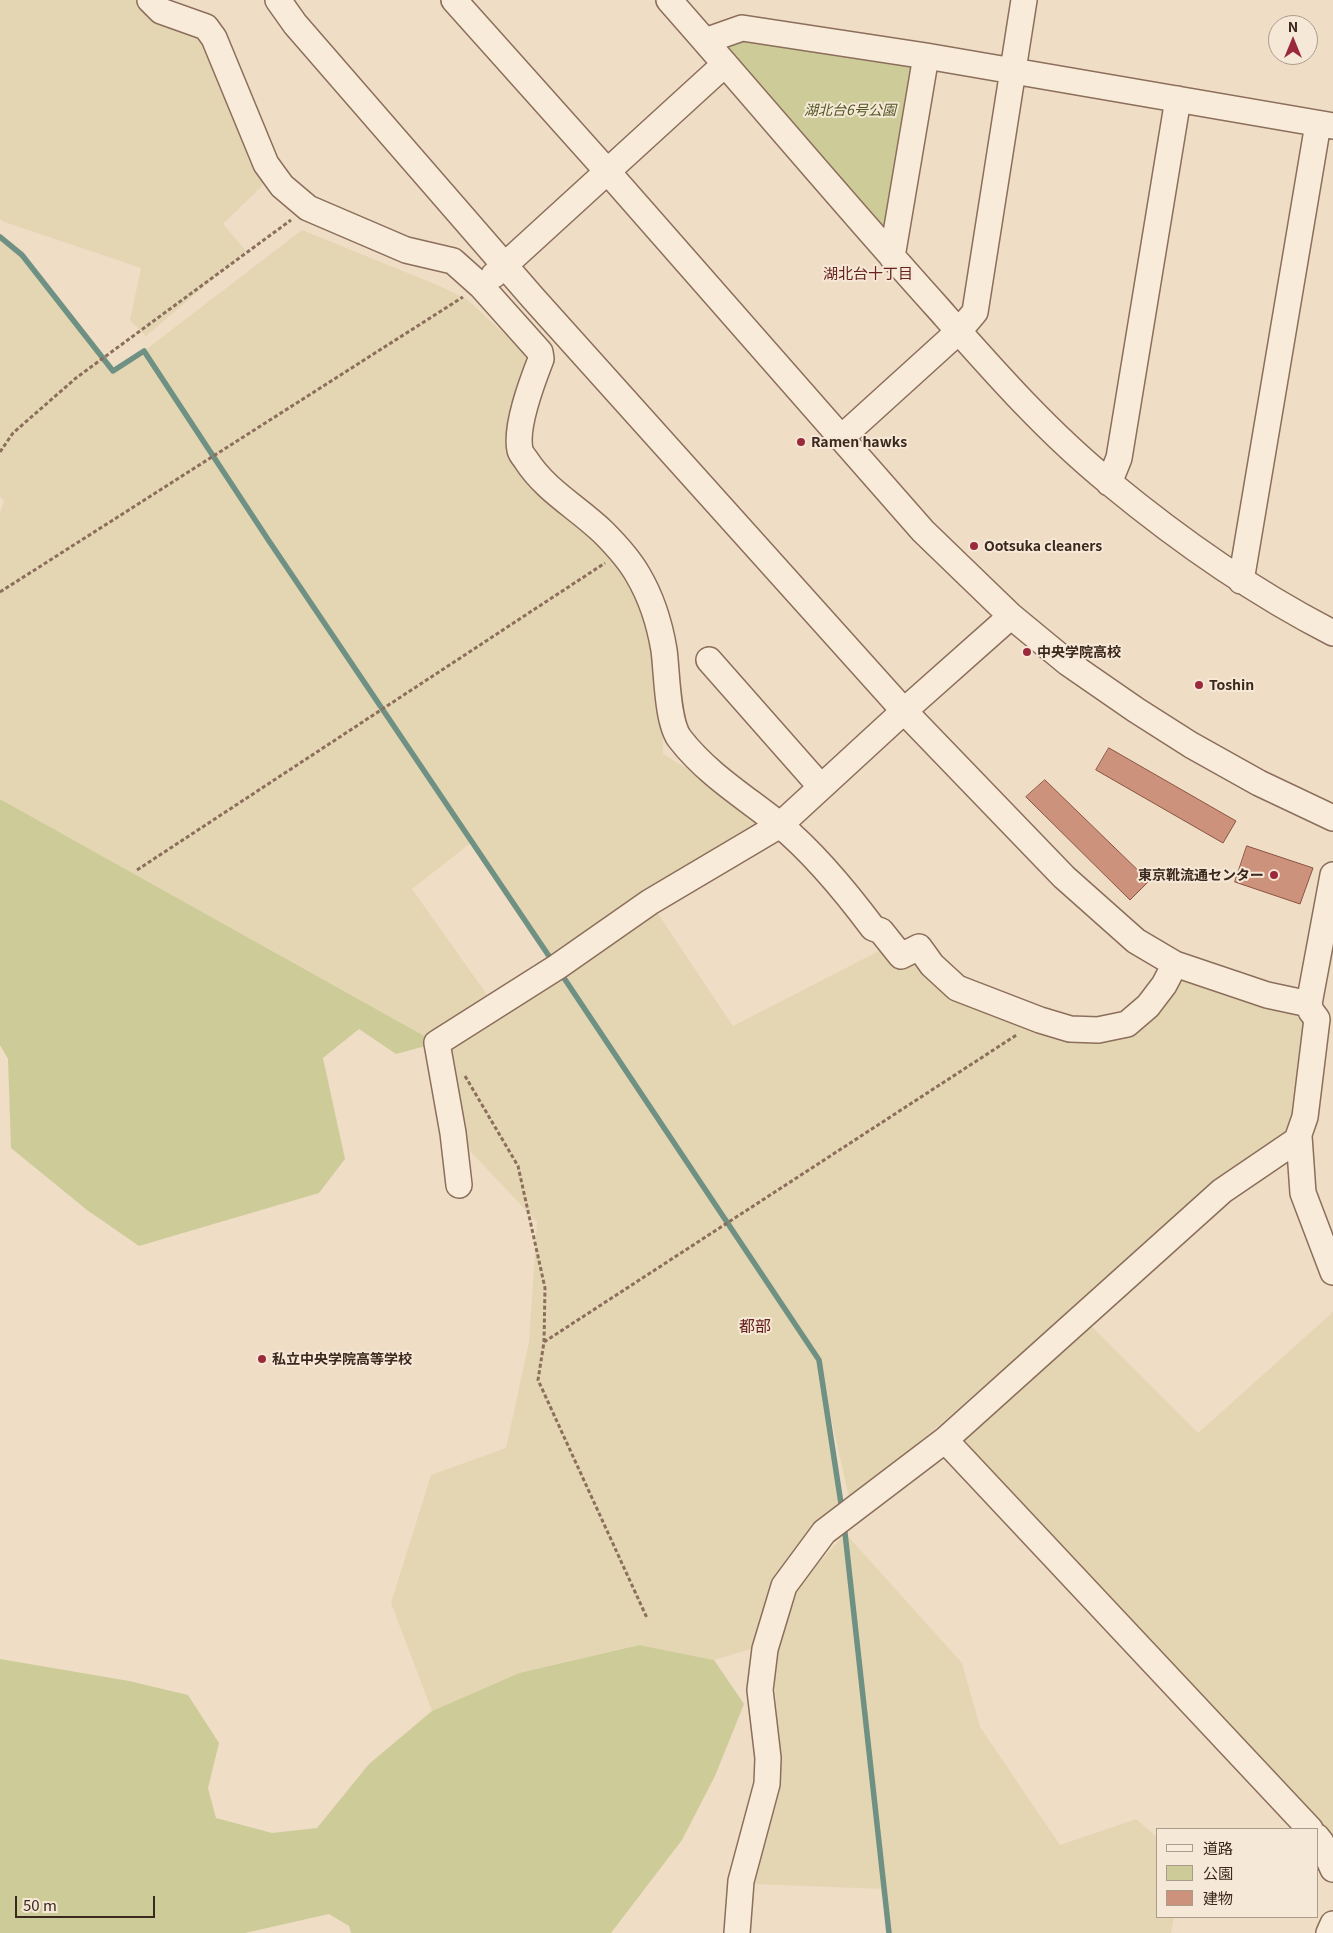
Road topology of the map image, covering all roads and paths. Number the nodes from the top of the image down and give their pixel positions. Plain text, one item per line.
1 (150, 0) edge
2 (278, 0) edge
3 (454, 0) edge
4 (669, 0) edge
5 (1024, 0) edge
6 (705, 41) junction
7 (926, 56) junction
8 (725, 64) junction
9 (1013, 72) junction
10 (1178, 99) junction
11 (1325, 125) edge
12 (607, 171) junction
13 (308, 208) junction
14 (892, 257) junction
15 (506, 266) junction
16 (481, 286) junction
17 (959, 331) junction
18 (841, 438) junction
19 (0, 452) edge
20 (1109, 482) junction
21 (622, 552) junction
22 (1240, 581) junction
23 (0, 592) edge
24 (1011, 616) junction
25 (1333, 633) edge
26 (709, 660) dead end
27 (904, 711) junction
28 (821, 787) junction
29 (1333, 818) edge
30 (780, 825) junction
31 (137, 870) dead end
32 (1333, 875) edge
33 (1175, 964) junction
34 (1310, 1007) junction
35 (1040, 1020) junction
36 (464, 1073) dead end
37 (1299, 1136) junction
38 (459, 1185) dead end
39 (1333, 1272) edge
40 (544, 1342) junction
41 (945, 1440) junction
42 (647, 1618) dead end
43 (1301, 1826) edge
44 (1318, 1838) edge
45 (1333, 1869) edge
46 (1333, 1924) edge
47 (737, 1933) edge
48 (1329, 1933) edge

1 - 13 street
2 - 15 street
3 - 12 street
4 - 6 street
5 - 9 street
6 - 7 street
6 - 8 street
7 - 9 street
7 - 14 street
8 - 12 street
8 - 14 street
9 - 10 street
9 - 17 street
10 - 11 street
10 - 20 street
11 - 22 street
12 - 15 street
12 - 18 street
13 - 16 street
13 - 19 path
14 - 17 street
15 - 16 street
15 - 27 street
16 - 21 street
16 - 23 path
17 - 18 street
17 - 20 street
18 - 24 street
20 - 22 street
21 - 30 street
21 - 31 path
22 - 25 street
24 - 27 street
24 - 29 street
26 - 28 street
27 - 28 street
27 - 33 street
28 - 30 street
30 - 35 street
30 - 38 street
32 - 34 street
33 - 34 street
33 - 35 street
34 - 37 street
35 - 40 path
36 - 40 path
37 - 39 street
37 - 41 street
40 - 42 path
41 - 43 street
41 - 47 street
44 - 45 street
46 - 48 street

